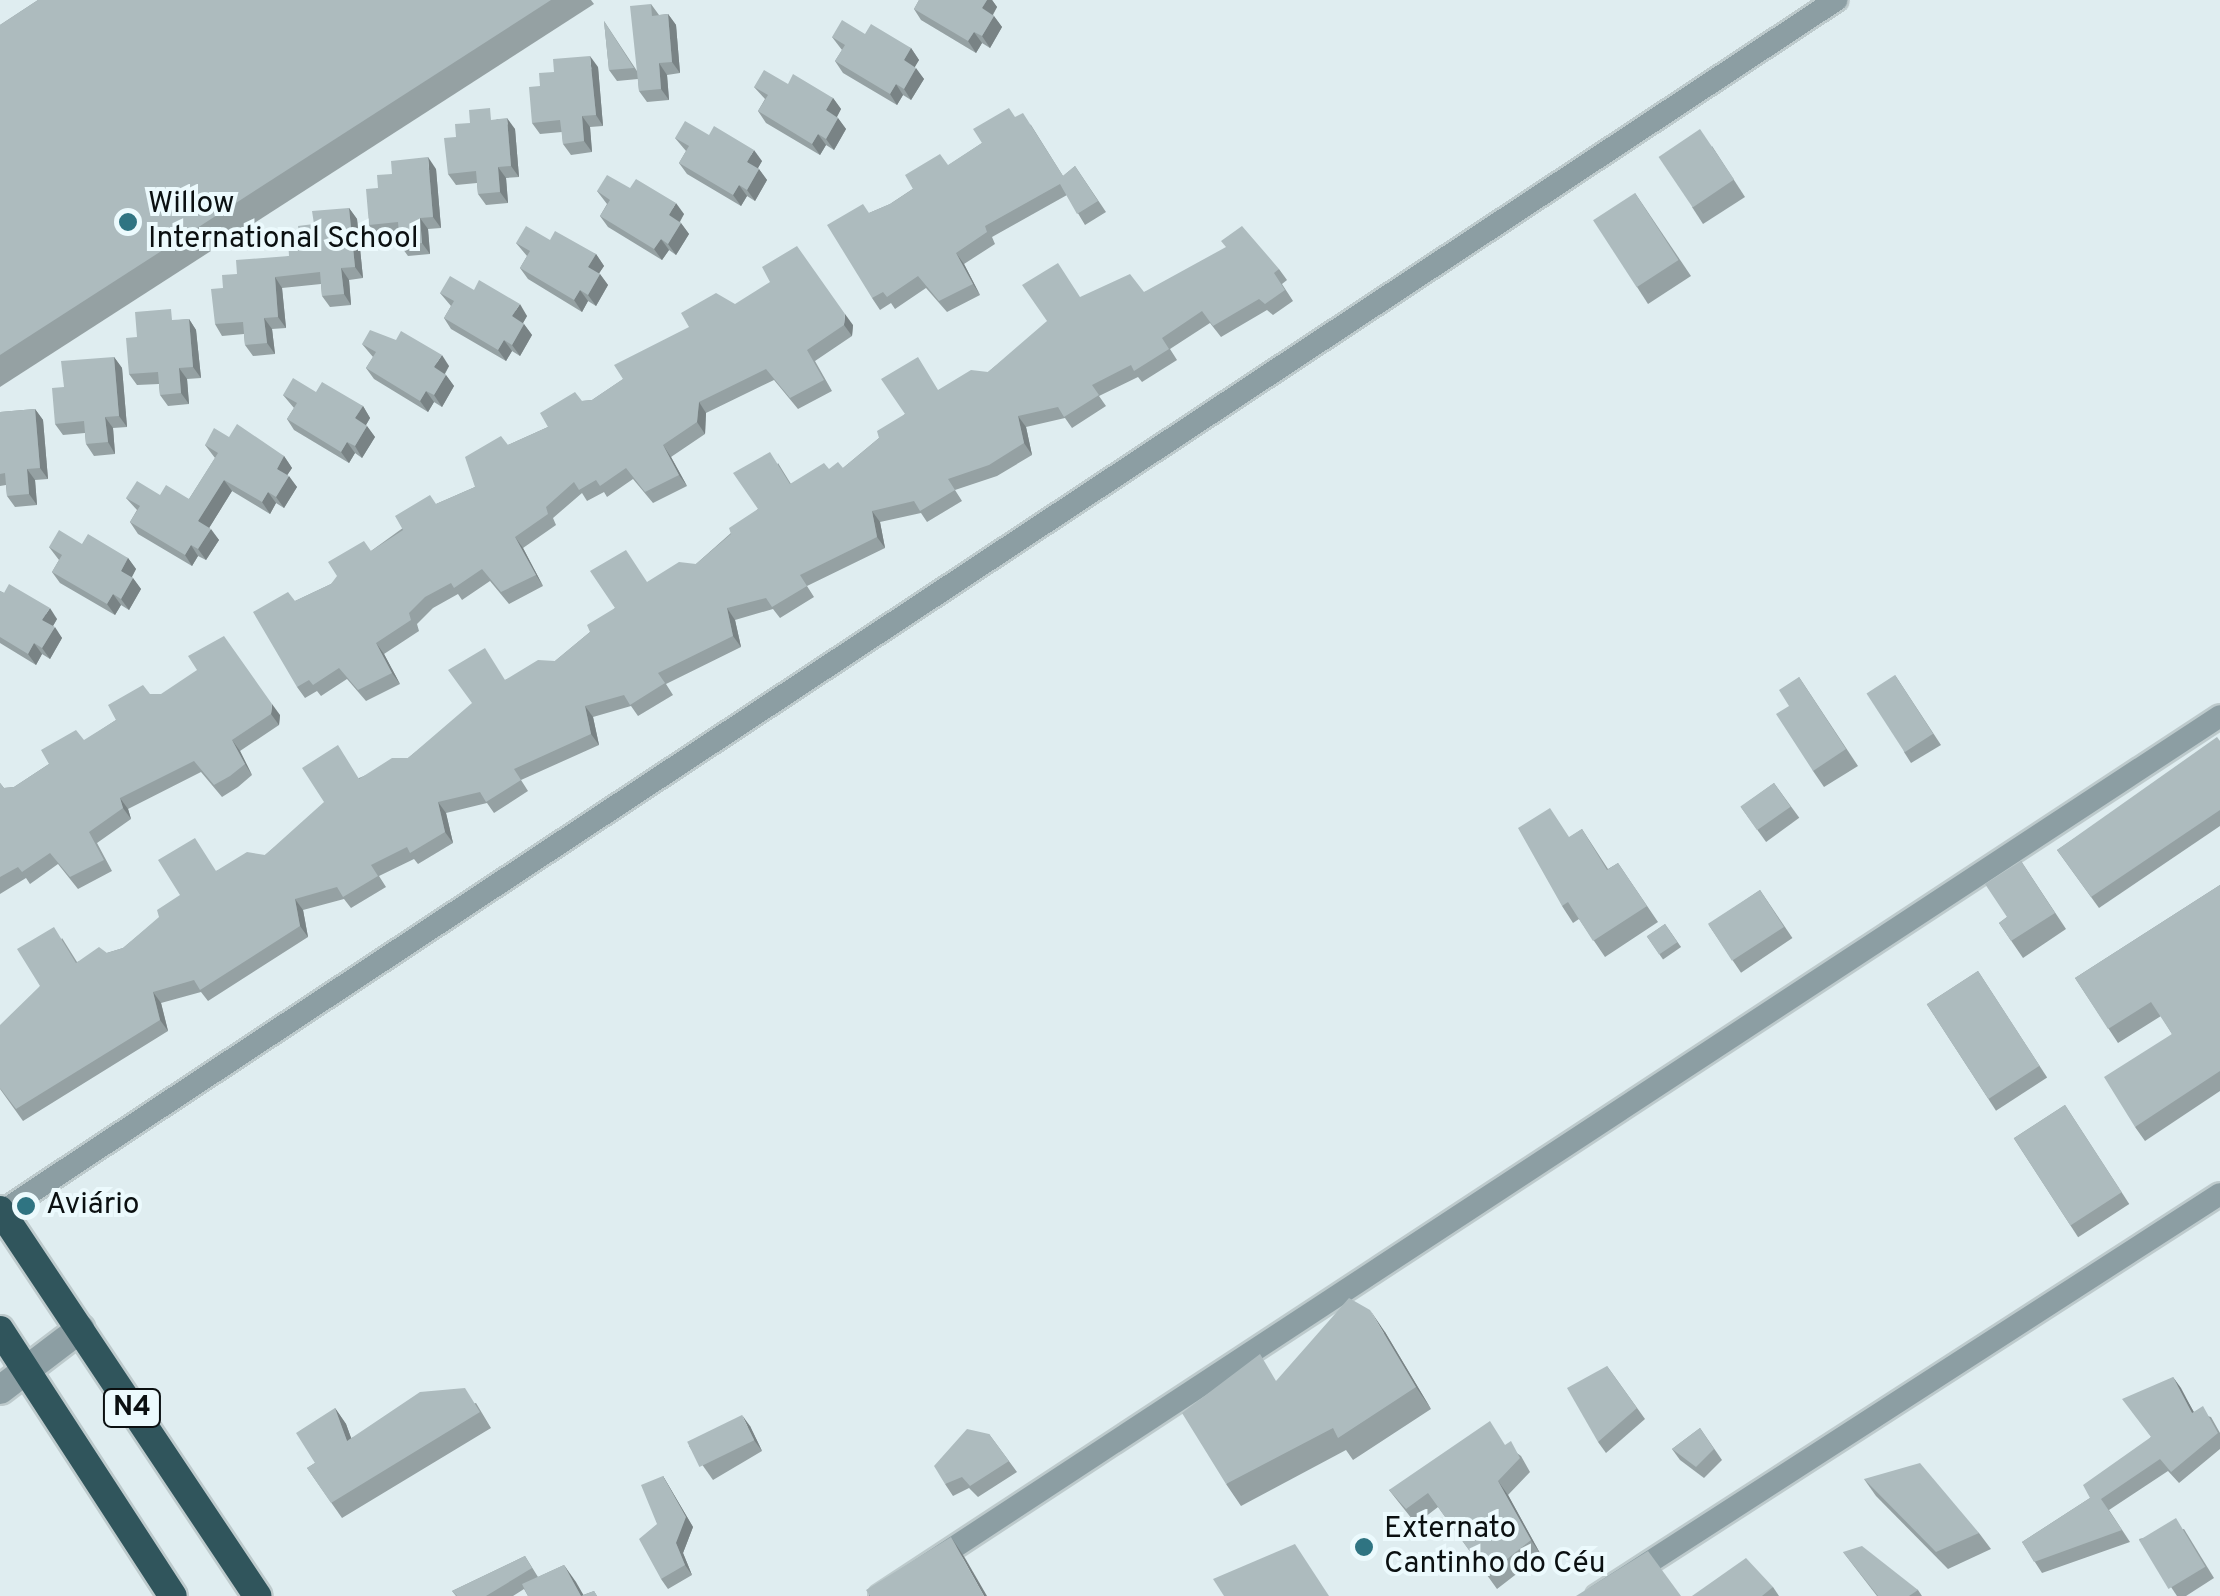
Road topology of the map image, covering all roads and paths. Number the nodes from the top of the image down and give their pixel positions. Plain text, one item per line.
1 (1836, 0) edge
2 (2220, 716) edge
3 (2220, 1194) edge
4 (0, 1212) edge
5 (80, 1329) junction
6 (0, 1330) edge
7 (25, 1373) junction
8 (0, 1390) edge
9 (173, 1596) edge
10 (257, 1596) edge
11 (880, 1596) edge
12 (1598, 1596) edge

1 - 4 street
2 - 11 street
3 - 12 street
4 - 5 highway, N4
5 - 7 street
5 - 10 highway, N4
6 - 7 highway, N4
7 - 8 street
7 - 9 highway, N4

